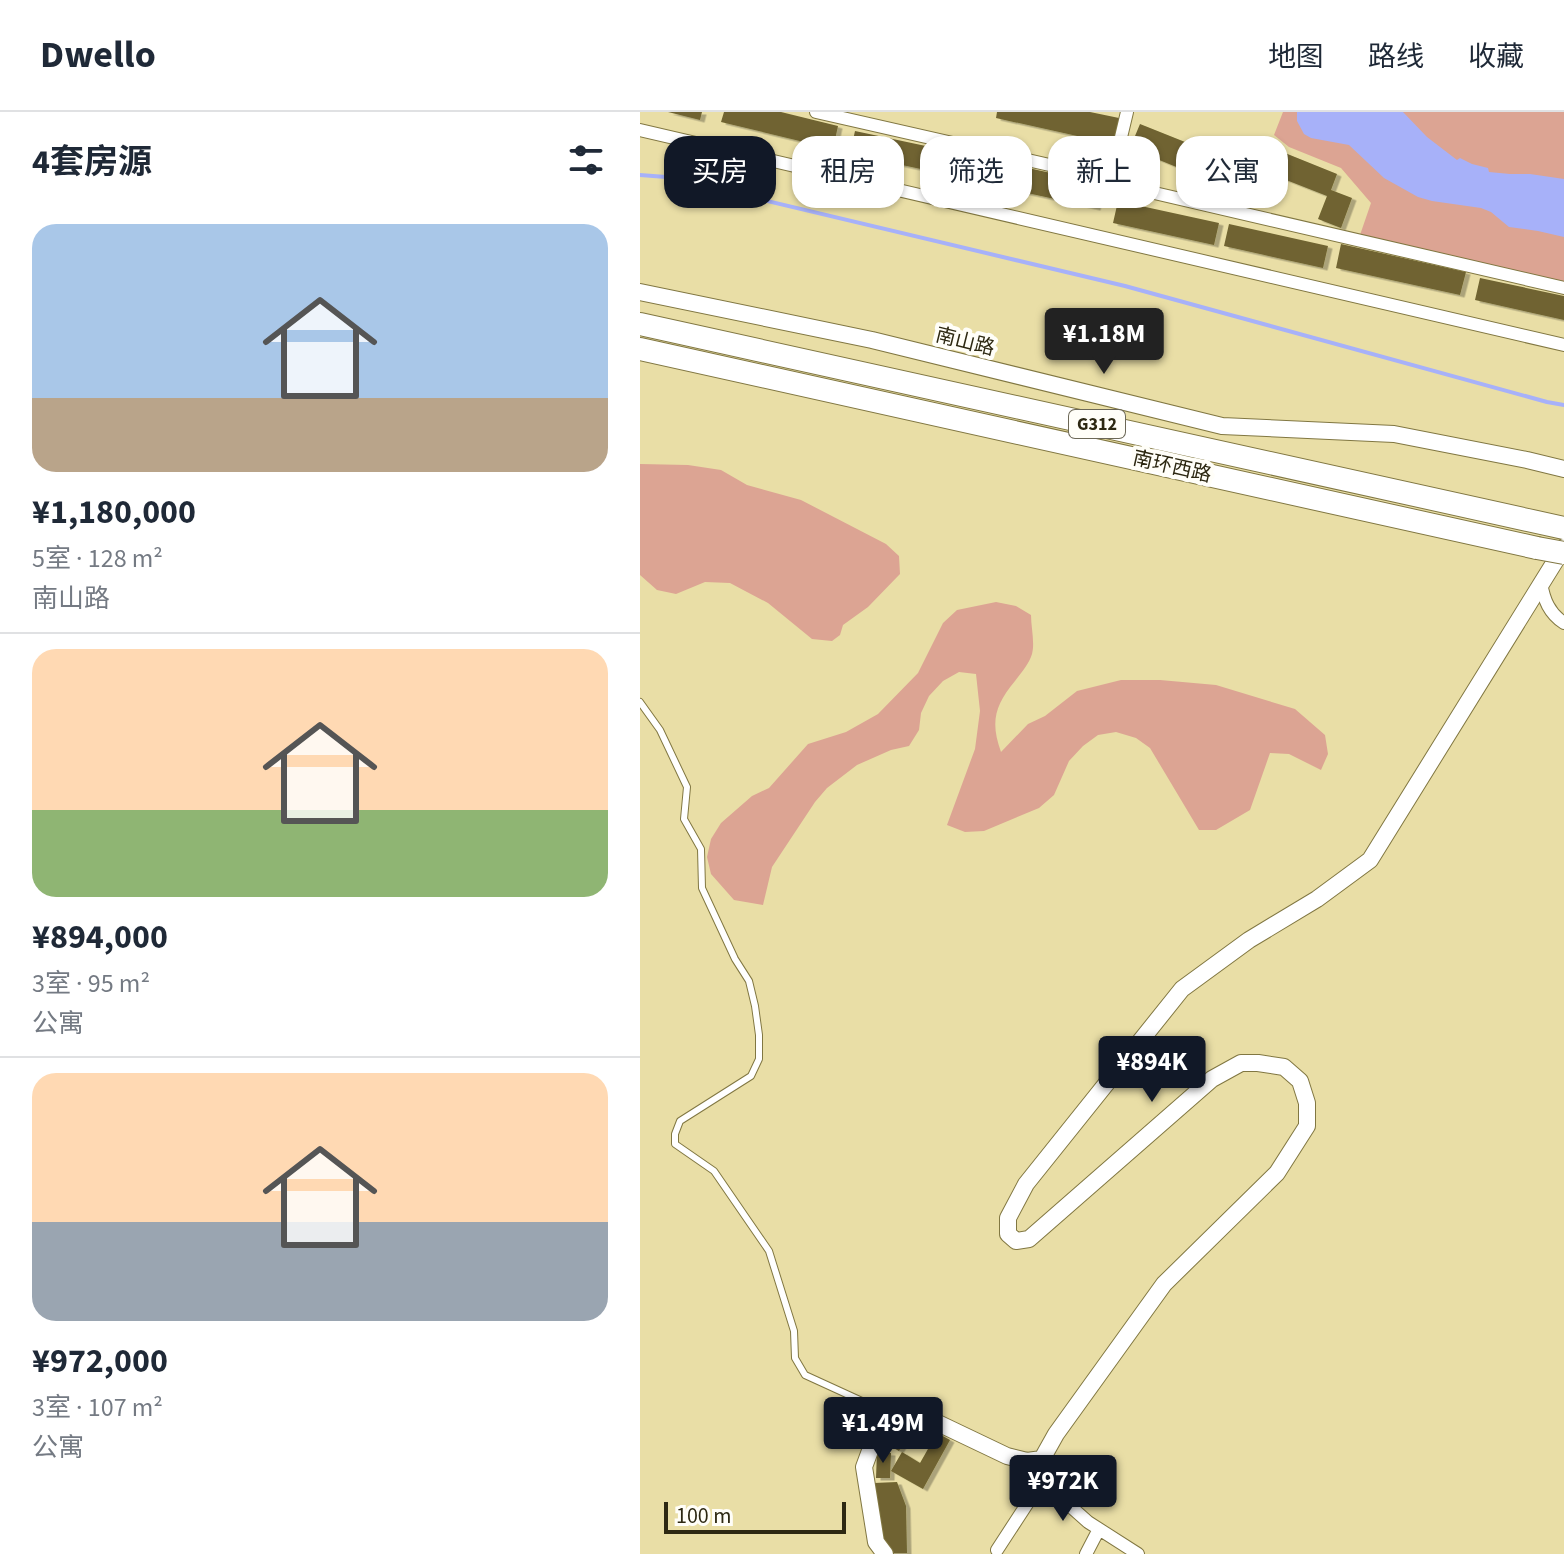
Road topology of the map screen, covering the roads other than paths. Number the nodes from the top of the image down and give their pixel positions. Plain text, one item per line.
1 (816, 112) edge
2 (1124, 113) edge
3 (640, 130) edge
4 (1119, 136) edge
5 (1048, 165) edge
6 (1160, 194) edge
7 (1564, 288) edge
8 (640, 292) edge
9 (640, 324) edge
10 (1564, 345) edge
11 (640, 349) edge
12 (1564, 469) edge
13 (1558, 526) edge
14 (1564, 547) edge
15 (1564, 553) edge
16 (1541, 582) junction
17 (1564, 623) edge
18 (640, 702) edge
19 (895, 1420) junction
20 (1042, 1459) junction
21 (1042, 1481) junction
22 (1099, 1529) junction
23 (997, 1550) dead end
24 (885, 1554) edge
25 (1086, 1554) edge
26 (1138, 1554) edge

1 - 5 street
2 - 4 street
3 - 10 street
6 - 7 street
8 - 12 street, 南山路
9 - 13 highway, 南环西路 / G312
11 - 15 highway, 南环西路 / G312, bridge
14 - 16 street
16 - 17 street
16 - 20 street
18 - 19 lane
19 - 20 street
19 - 24 street
20 - 21 street
21 - 22 street
21 - 23 street
22 - 25 street
22 - 26 street

